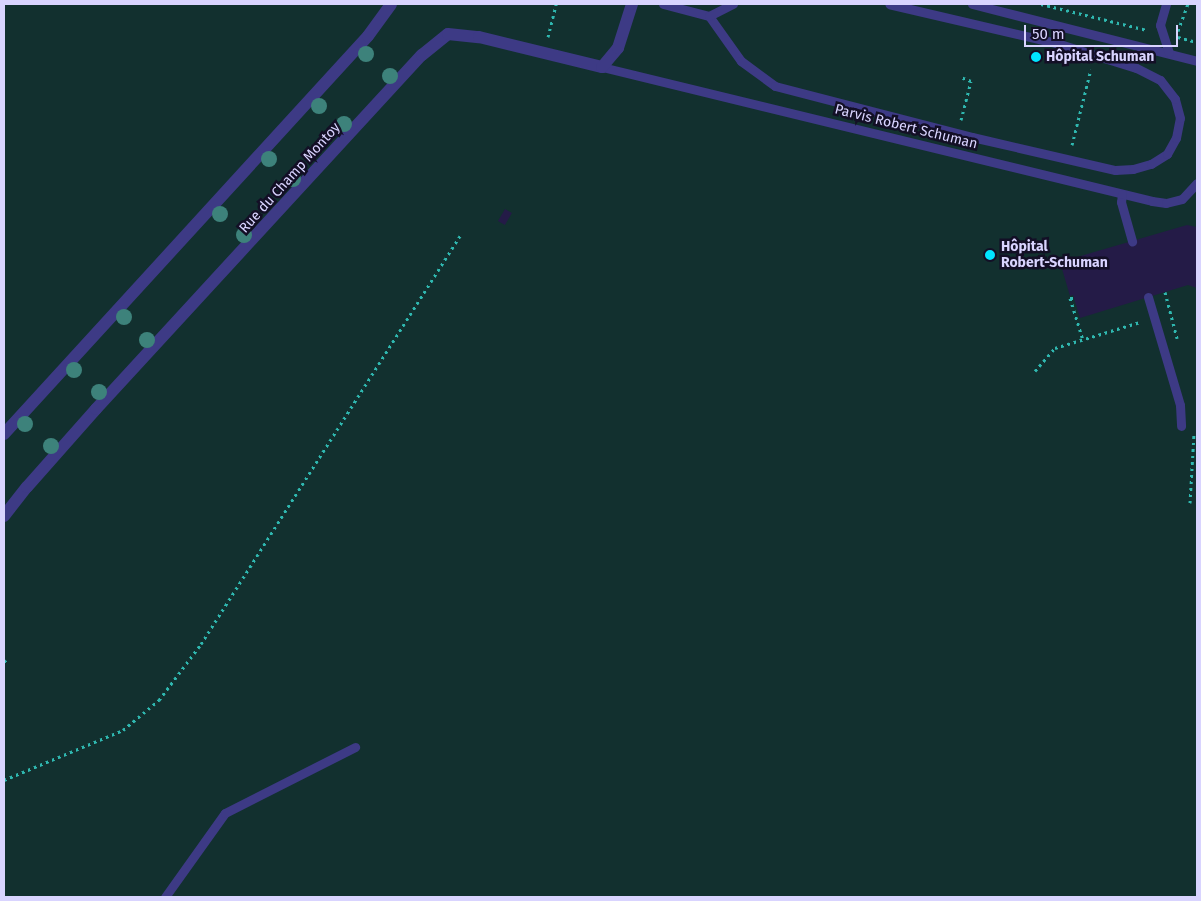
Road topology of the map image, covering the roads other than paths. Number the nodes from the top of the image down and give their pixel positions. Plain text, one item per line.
1 (391, 4) edge
2 (632, 4) edge
3 (663, 4) edge
4 (732, 4) edge
5 (890, 4) edge
6 (972, 4) edge
7 (1166, 4) edge
8 (709, 16) junction
9 (1169, 53) junction
10 (1197, 61) edge
11 (602, 67) junction
12 (1197, 183) edge
13 (1122, 194) junction
14 (1132, 241) dead end
15 (1148, 297) dead end
16 (1181, 426) dead end
17 (4, 434) edge
18 (4, 516) edge
19 (355, 747) dead end
20 (165, 897) edge

1 - 17 street
2 - 11 street
3 - 8 lane
4 - 8 lane
5 - 8 lane, Parvis Robert Schuman
6 - 9 lane
7 - 9 lane
9 - 10 lane
11 - 13 lane, Parvis Robert Schuman
11 - 18 street, Rue du Champ Montoy
12 - 13 lane, Parvis Robert Schuman
13 - 14 lane
15 - 16 lane
19 - 20 lane

